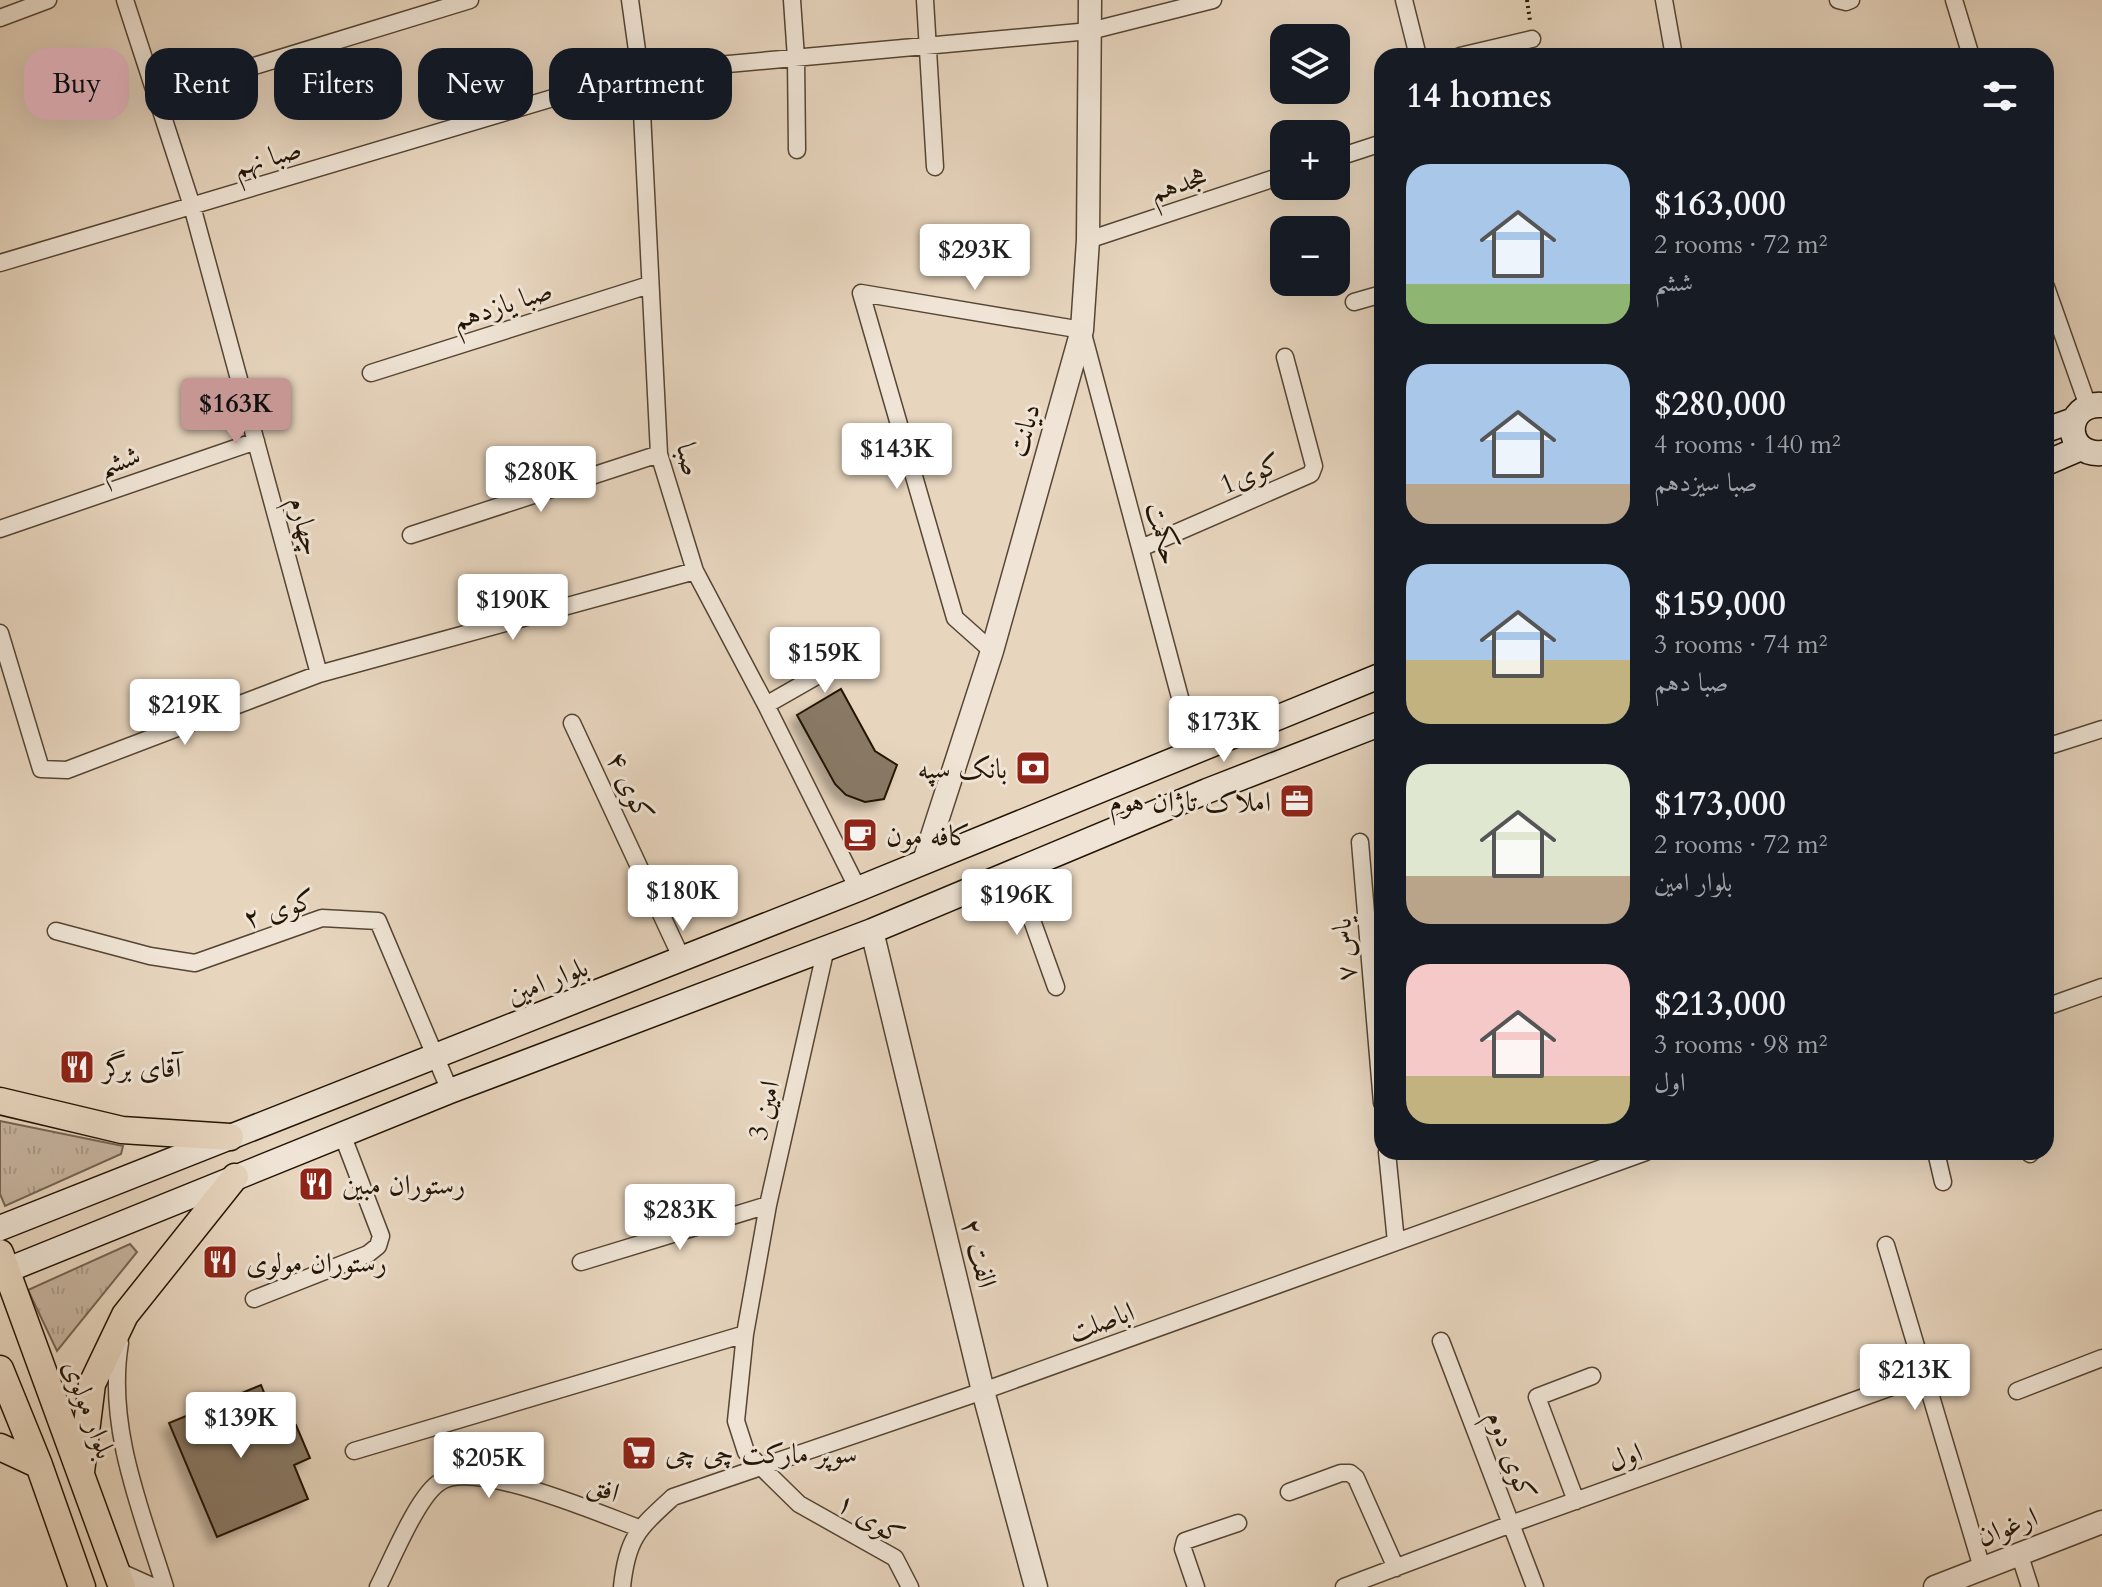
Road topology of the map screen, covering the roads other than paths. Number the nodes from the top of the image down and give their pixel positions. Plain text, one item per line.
1 (48, 0) edge
2 (125, 0) edge
3 (470, 0) edge
4 (630, 0) edge
5 (792, 0) edge
6 (925, 0) edge
7 (1090, 0) edge
8 (1213, 0) edge
9 (1404, 0) edge
10 (1664, 0) edge
11 (1838, 0) edge
12 (1851, 0) edge
13 (1954, 0) edge
14 (0, 18) edge
15 (1090, 31) junction
16 (1532, 39) dead end
17 (928, 46) junction
18 (637, 48) edge
19 (1416, 48) edge
20 (1494, 48) edge
21 (1673, 48) edge
22 (1969, 48) edge
23 (796, 58) junction
24 (145, 62) edge
25 (732, 64) edge
26 (258, 65) edge
27 (549, 99) edge
28 (164, 120) edge
29 (642, 120) edge
30 (1374, 146) edge
31 (797, 150) dead end
32 (1350, 153) edge
33 (935, 167) dead end
34 (1270, 180) edge
35 (192, 206) junction
36 (1088, 240) junction
37 (0, 263) edge
38 (649, 285) junction
39 (1374, 296) edge
40 (1354, 302) dead end
41 (2054, 310) edge
42 (1082, 330) junction
43 (1285, 357) dead end
44 (371, 373) dead end
45 (2088, 410) edge
46 (2054, 426) edge
47 (256, 441) junction
48 (2092, 450) edge
49 (659, 454) junction
50 (2054, 461) edge
51 (0, 529) edge
52 (411, 535) dead end
53 (1141, 548) junction
54 (695, 571) junction
55 (0, 633) edge
56 (864, 649) dead end
57 (992, 651) junction
58 (319, 674) junction
59 (1374, 678) edge
60 (766, 705) junction
61 (572, 723) dead end
62 (1374, 726) edge
63 (2102, 729) edge
64 (2054, 744) edge
65 (1194, 750) junction
66 (1207, 791) junction
67 (1360, 842) dead end
68 (924, 861) junction
69 (1015, 873) junction
70 (858, 889) junction
71 (56, 931) dead end
72 (872, 931) junction
73 (826, 948) junction
74 (682, 959) junction
75 (1056, 987) dead end
76 (2102, 987) edge
77 (2054, 1004) edge
78 (1374, 1008) edge
79 (436, 1055) junction
80 (450, 1091) junction
81 (0, 1101) edge
82 (342, 1134) junction
83 (230, 1137) junction
84 (1388, 1160) edge
85 (1610, 1160) edge
86 (1938, 1160) edge
87 (235, 1177) junction
88 (1943, 1182) dead end
89 (768, 1205) junction
90 (0, 1228) edge
91 (1396, 1242) junction
92 (1886, 1245) dead end
93 (581, 1262) dead end
94 (2, 1266) edge
95 (254, 1299) dead end
96 (125, 1315) junction
97 (745, 1334) junction
98 (1441, 1341) dead end
99 (2102, 1358) edge
100 (0, 1369) edge
101 (1925, 1375) junction
102 (1592, 1376) dead end
103 (983, 1391) junction
104 (2017, 1391) dead end
105 (0, 1447) edge
106 (354, 1451) dead end
107 (39, 1465) junction
108 (761, 1467) junction
109 (81, 1476) junction
110 (1289, 1492) dead end
111 (1576, 1501) junction
112 (2102, 1522) edge
113 (1238, 1523) dead end
114 (1511, 1524) junction
115 (639, 1528) junction
116 (2019, 1553) junction
117 (1396, 1568) junction
118 (1982, 1568) junction
119 (119, 1578) edge
120 (82, 1587) edge
121 (154, 1587) edge
122 (165, 1587) edge
123 (378, 1587) edge
124 (622, 1587) edge
125 (910, 1587) edge
126 (1036, 1587) edge
127 (1196, 1587) edge
128 (1344, 1587) edge
129 (1535, 1587) edge
130 (1935, 1587) edge
131 (2030, 1587) edge

1 - 14 street
2 - 24 street, چهارم
3 - 26 street
4 - 18 street, صبا
5 - 23 street
6 - 17 street
7 - 15 street, دیانت
8 - 15 street, صبا نهم
9 - 19 street
10 - 21 street
11 - 12 street
13 - 22 street
15 - 17 street, صبا نهم
15 - 36 street, دیانت
16 - 20 street
17 - 23 street, صبا نهم
17 - 33 street
23 - 25 street, صبا نهم
23 - 31 street
27 - 35 street, صبا نهم
28 - 35 street, چهارم
29 - 38 street, صبا
30 - 32 street
34 - 36 street, هجدهم
35 - 37 street, صبا نهم
35 - 47 street, چهارم
36 - 42 street, دیانت
38 - 44 street, صبا یازدهم
38 - 49 street, صبا
39 - 40 street
41 - 45 street
42 - 53 street, حکمت
42 - 57 street, دیانت
42 - 57 street
43 - 53 street, کوی1
45 - 46 main road
45 - 48 main road
47 - 51 street, ششم
47 - 58 street, چهارم
48 - 50 main road
49 - 52 street
49 - 54 street, صبا
53 - 65 street, حکمت
54 - 58 street
54 - 60 street, صبا
55 - 58 street
56 - 60 street
57 - 68 street, دیانت
59 - 65 main road, بلوار امین
60 - 70 street, صبا
61 - 74 street, کوی ۴
62 - 66 main road
63 - 64 street
65 - 66 main road
65 - 68 main road, بلوار امین
66 - 69 main road
67 - 78 street, یاس ۷
68 - 70 main road, بلوار امین
69 - 72 main road
69 - 75 street
70 - 74 main road, بلوار امین
71 - 79 street, کوی ۲
72 - 73 main road
72 - 103 street, الفت ۲
73 - 80 main road
73 - 89 street, امین 3
74 - 79 main road, بلوار امین
76 - 77 street
79 - 80 street
79 - 83 main road, بلوار امین
80 - 82 main road
81 - 83 main road
82 - 87 main road
82 - 95 street
83 - 90 main road, بلوار امین
84 - 91 street
85 - 91 street, اباصلت
86 - 88 street
87 - 94 main road
87 - 96 main road
89 - 93 street
89 - 97 street, امین 3
91 - 103 street, اباصلت
92 - 101 street
94 - 109 main road, بلوار مولوی
96 - 109 main road
96 - 122 street
97 - 106 street
97 - 108 street, امین 3
98 - 114 street, کوی دوم
99 - 104 street
100 - 107 main road
101 - 111 street, اول
101 - 118 street
102 - 111 street
103 - 108 street, اباصلت
103 - 126 street, الفت ۲
105 - 107 main road
107 - 120 main road
108 - 115 street, اباصلت
108 - 125 street, کوی ۱
109 - 119 main road, بلوار مولوی
110 - 117 street
111 - 114 street, اول
112 - 116 street, ارغوان
113 - 127 street
114 - 117 street, اول
114 - 129 street, کوی دوم
115 - 123 street, افق
115 - 124 street, اباصلت
116 - 118 street, ارغوان
116 - 131 street
117 - 128 street, اول
118 - 130 street, ارغوان
119 - 121 street

